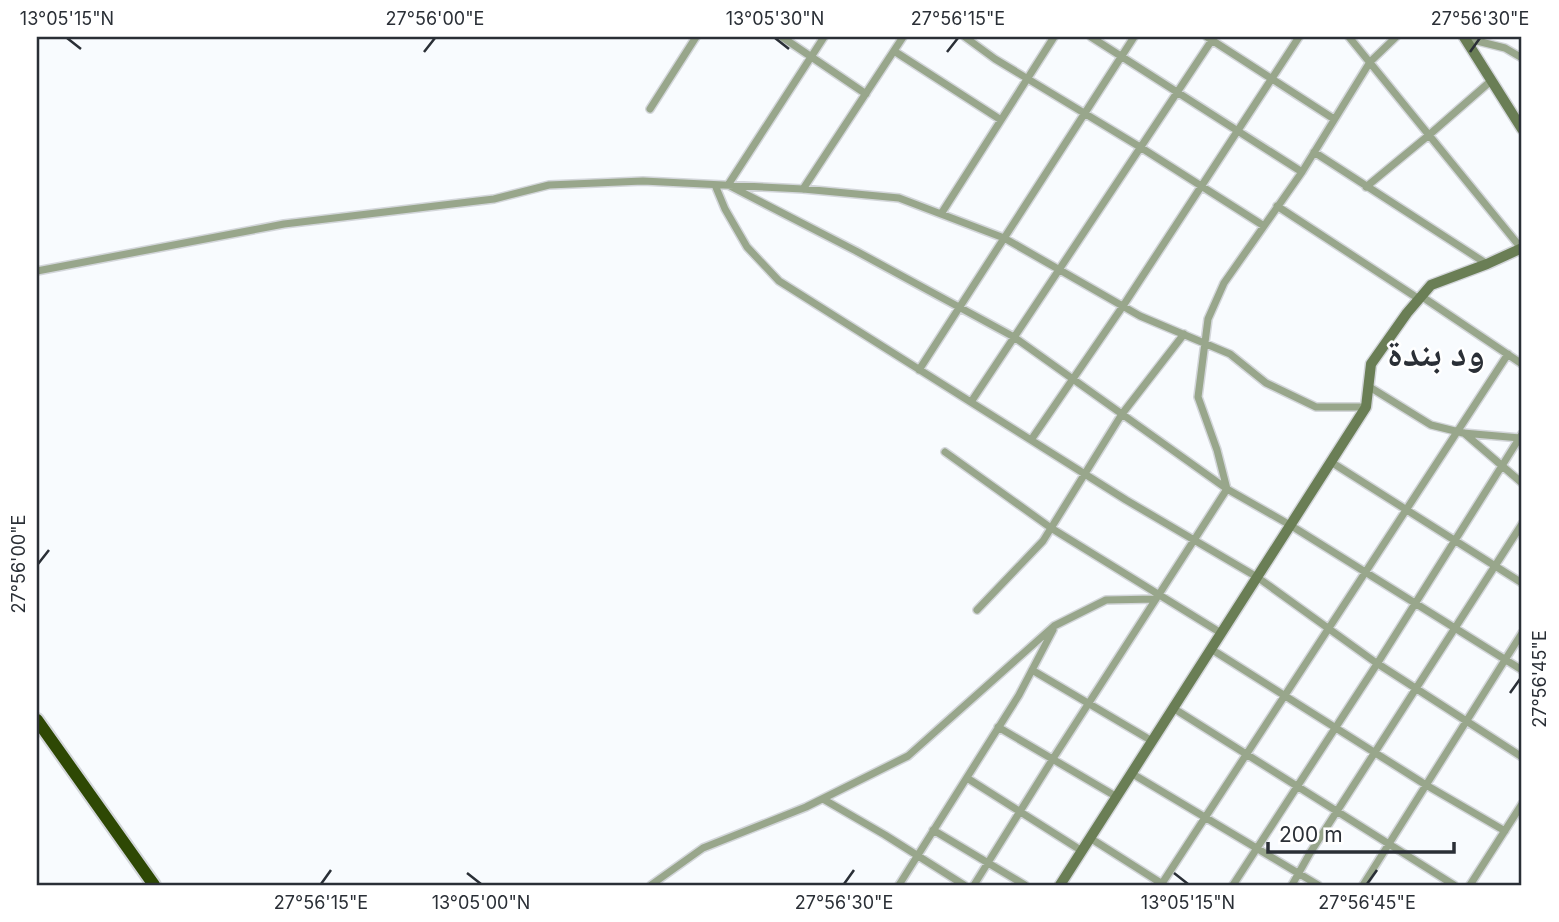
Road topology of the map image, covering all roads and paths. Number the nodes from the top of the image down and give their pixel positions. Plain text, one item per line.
1 (696, 37) edge
2 (782, 37) edge
3 (824, 37) edge
4 (904, 37) edge
5 (965, 37) edge
6 (1054, 37) edge
7 (1091, 37) edge
8 (1134, 37) edge
9 (1299, 37) edge
10 (1349, 37) edge
11 (1396, 37) edge
12 (1211, 38) edge
13 (1465, 38) edge
14 (1488, 40) edge
15 (894, 51) junction
16 (1121, 56) junction
17 (811, 57) junction
18 (1522, 58) edge
19 (1370, 62) junction
20 (1027, 78) junction
21 (1272, 79) junction
22 (1492, 80) junction
23 (1177, 92) junction
24 (866, 94) junction
25 (650, 109) dead end
26 (1085, 113) junction
27 (1334, 119) junction
28 (1001, 120) junction
29 (1522, 129) edge
30 (1238, 131) junction
31 (1429, 135) junction
32 (1140, 147) junction
33 (1314, 152) junction
34 (1302, 172) junction
35 (715, 185) junction
36 (728, 185) junction
37 (1202, 186) junction
38 (1366, 187) junction
39 (803, 188) junction
40 (1278, 206) junction
41 (941, 214) junction
42 (1264, 226) junction
43 (1004, 238) junction
44 (1522, 248) edge
45 (1487, 264) junction
46 (1059, 269) junction
47 (37, 271) edge
48 (1420, 298) junction
49 (1124, 306) junction
50 (959, 307) junction
51 (1184, 334) junction
52 (1014, 337) junction
53 (1205, 342) junction
54 (1508, 354) junction
55 (1522, 364) edge
56 (919, 370) junction
57 (1073, 379) junction
58 (1368, 386) junction
59 (971, 402) junction
60 (1366, 407) junction
61 (1122, 414) junction
62 (1460, 432) junction
63 (1521, 437) edge
64 (1031, 440) junction
65 (945, 452) dead end
66 (1331, 462) junction
67 (1502, 465) junction
68 (1086, 475) junction
69 (1522, 483) edge
70 (1227, 489) junction
71 (1406, 509) junction
72 (1522, 523) edge
73 (1290, 525) junction
74 (1051, 528) junction
75 (1455, 540) junction
76 (1194, 541) junction
77 (1495, 566) junction
78 (1365, 572) junction
79 (1257, 578) junction
80 (1522, 583) edge
81 (1158, 597) junction
82 (1415, 603) junction
83 (977, 610) dead end
84 (1054, 626) junction
85 (1455, 628) junction
86 (1328, 629) junction
87 (1221, 633) junction
88 (1522, 633) edge
89 (1211, 649) junction
90 (1505, 660) junction
91 (1377, 664) junction
92 (1031, 670) junction
93 (1522, 670) edge
94 (1417, 689) junction
95 (1285, 696) junction
96 (1088, 704) junction
97 (1173, 709) junction
98 (37, 720) edge
99 (1466, 721) junction
100 (998, 727) junction
101 (1335, 728) junction
102 (1152, 741) junction
103 (1376, 753) junction
104 (1246, 755) junction
105 (1522, 757) edge
106 (1052, 759) junction
107 (1132, 774) junction
108 (967, 778) junction
109 (1426, 785) junction
110 (1297, 786) junction
111 (1117, 797) junction
112 (823, 799) junction
113 (1522, 804) edge
114 (1020, 812) junction
115 (1337, 812) junction
116 (1205, 817) junction
117 (933, 830) junction
118 (1504, 831) junction
119 (1090, 838) junction
120 (1389, 844) junction
121 (1257, 849) junction
122 (1082, 851) junction
123 (918, 856) junction
124 (988, 863) junction
125 (1298, 873) junction
126 (154, 885) edge
127 (651, 885) edge
128 (899, 885) edge
129 (964, 885) edge
130 (974, 885) edge
131 (1025, 885) edge
132 (1060, 885) edge
133 (1163, 885) edge
134 (1233, 885) edge
135 (1292, 885) edge
136 (1318, 885) edge
137 (1363, 885) edge
138 (1454, 885) edge
139 (1470, 885) edge

1 - 25 street
2 - 17 street
3 - 17 street
4 - 15 street
5 - 20 street
6 - 20 street
7 - 16 street
8 - 16 street
9 - 21 street
10 - 19 street
11 - 19 street
12 - 21 street
12 - 23 street
13 - 14 street
13 - 22 street
14 - 18 street
15 - 24 street
15 - 28 street
16 - 23 street
16 - 26 street
17 - 24 street
17 - 36 street
19 - 27 street
19 - 31 street
20 - 26 street
20 - 28 street
21 - 27 street
21 - 30 street
22 - 29 street
22 - 31 street
23 - 30 street
23 - 32 street
24 - 39 street
26 - 32 street
26 - 43 street
27 - 33 street
28 - 41 street
30 - 34 street
30 - 37 street
31 - 38 street
31 - 44 street
32 - 37 street
32 - 46 street
33 - 34 street
33 - 38 street
34 - 40 street
35 - 36 street
35 - 47 street
35 - 56 street
36 - 39 street
36 - 50 street
37 - 42 street
37 - 49 street
38 - 45 street
39 - 41 street
40 - 42 street
40 - 48 street
41 - 43 street
42 - 53 street
43 - 46 street
43 - 50 street
44 - 45 street
45 - 48 street
46 - 49 street
46 - 52 street
48 - 54 street
48 - 58 street
49 - 51 street
49 - 57 street
50 - 52 street
50 - 56 street
51 - 53 street
51 - 61 street
52 - 57 street
52 - 59 street
53 - 60 street
53 - 70 street
54 - 55 street
54 - 62 street
56 - 59 street
57 - 61 street
57 - 64 street
58 - 60 street
58 - 62 street
59 - 64 street
60 - 66 street
61 - 68 street
61 - 70 street
62 - 63 street
62 - 67 street
62 - 71 street
63 - 67 street
64 - 68 street
65 - 74 street
66 - 71 street
66 - 73 street
67 - 69 street
67 - 75 street
68 - 74 street
68 - 76 street
70 - 73 street
70 - 76 street
71 - 75 street
71 - 78 street
72 - 77 street
73 - 78 street
73 - 79 street
74 - 81 street
74 - 83 street
75 - 77 street
75 - 82 street
76 - 79 street
76 - 81 street
77 - 80 street
77 - 85 street
78 - 82 street
78 - 86 street
79 - 86 street
79 - 87 street
81 - 84 street
81 - 87 street
81 - 96 street
82 - 85 street
82 - 91 street
84 - 92 street
84 - 112 street
85 - 90 street
85 - 94 street
86 - 91 street
86 - 95 street
87 - 89 street
88 - 90 street
89 - 95 street
89 - 97 street
90 - 93 street
90 - 99 street
91 - 94 street
91 - 101 street
92 - 96 street
92 - 100 street
94 - 99 street
94 - 103 street
95 - 101 street
95 - 104 street
96 - 102 street
96 - 106 street
97 - 102 street
97 - 104 street
98 - 126 highway
99 - 105 street
99 - 109 street
100 - 106 street
100 - 108 street
101 - 103 street
101 - 110 street
102 - 107 street
103 - 109 street
103 - 115 street
104 - 110 street
104 - 116 street
106 - 111 street
106 - 114 street
107 - 111 street
107 - 116 street
108 - 114 street
108 - 117 street
109 - 118 street
109 - 120 street
110 - 115 street
110 - 121 street
111 - 119 street
112 - 123 street
112 - 127 street
113 - 118 street
114 - 122 street
114 - 124 street
115 - 120 street
115 - 125 street
116 - 121 street
116 - 133 street
117 - 123 street
117 - 124 street
118 - 139 street
119 - 122 street
119 - 133 street
120 - 137 street
120 - 138 street
121 - 125 street
121 - 134 street
122 - 132 street
123 - 128 street
123 - 129 street
124 - 130 street
124 - 131 street
125 - 135 street
125 - 136 street

